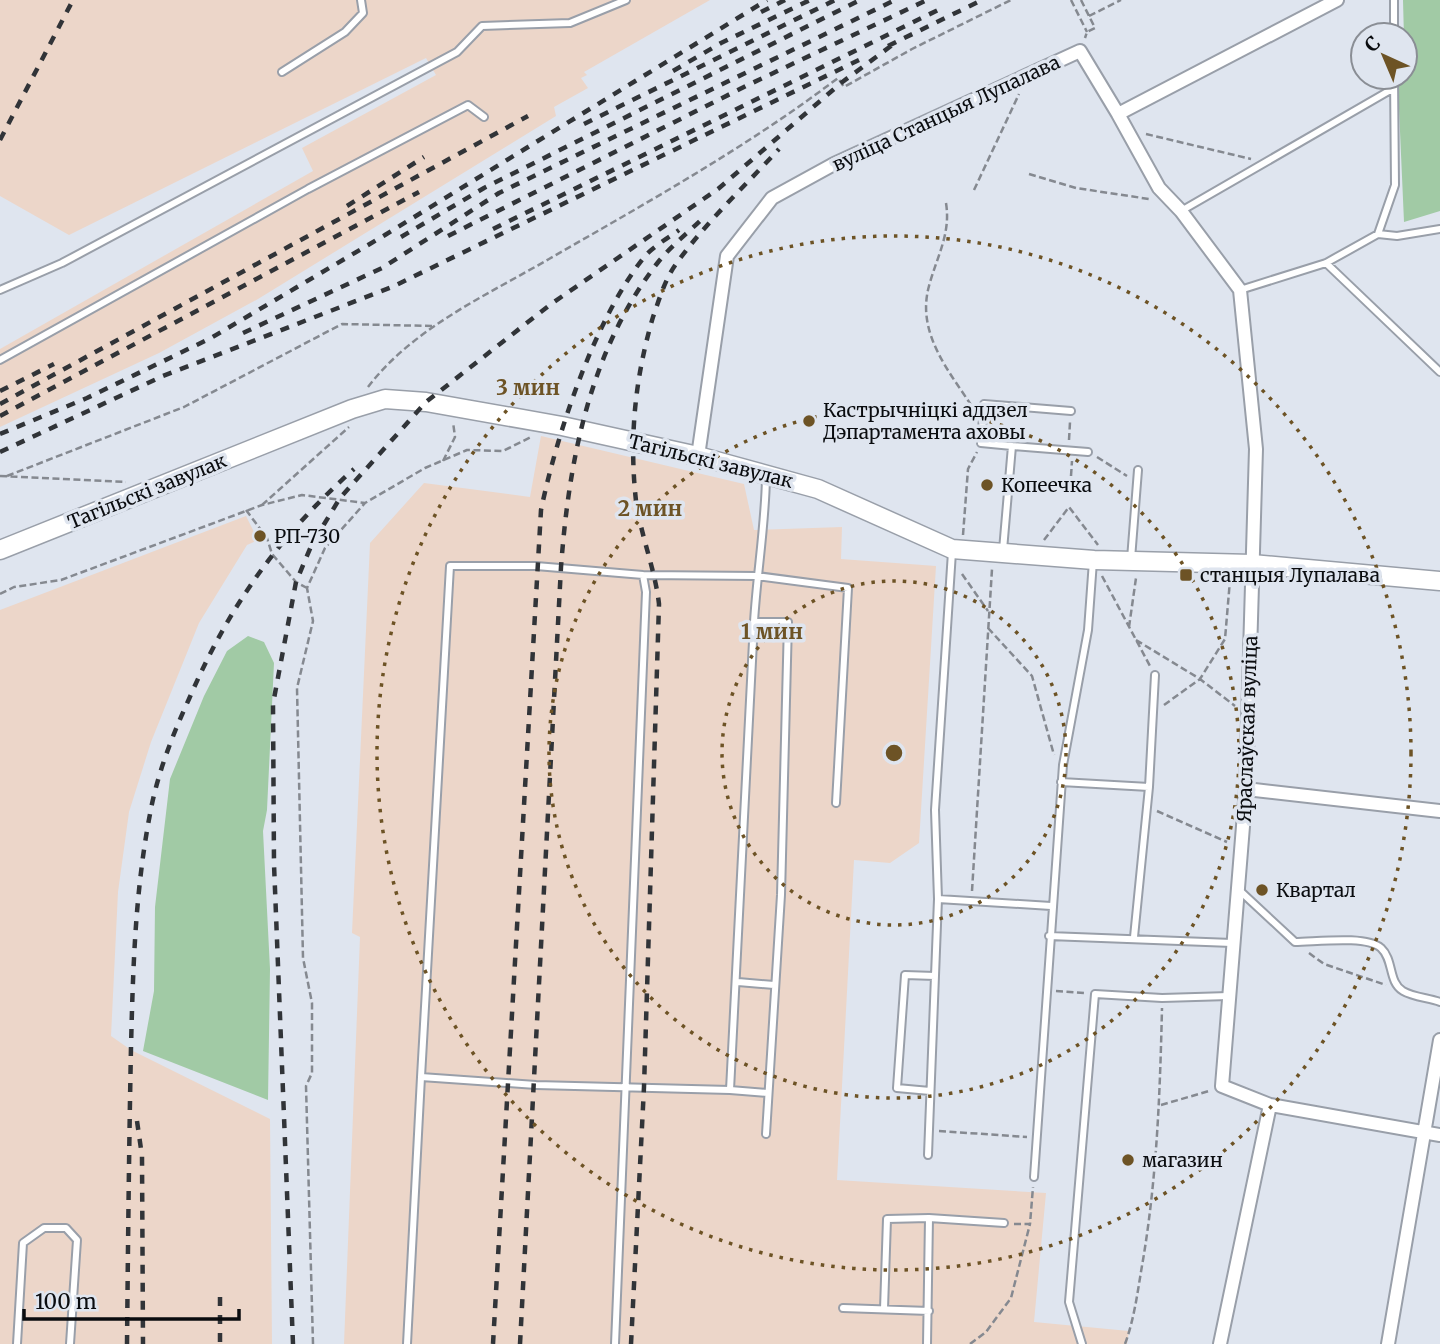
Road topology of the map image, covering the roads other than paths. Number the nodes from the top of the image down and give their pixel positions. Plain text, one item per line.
1 (361, 0) edge
2 (626, 0) edge
3 (1337, 0) edge
4 (1394, 0) edge
5 (1394, 21) edge
6 (282, 72) dead end
7 (1389, 91) edge
8 (1394, 91) edge
9 (1118, 114) junction
10 (484, 117) dead end
11 (1177, 206) junction
12 (1440, 231) edge
13 (1378, 234) junction
14 (1326, 263) junction
15 (0, 290) edge
16 (1240, 290) junction
17 (0, 360) edge
18 (1440, 372) edge
19 (1071, 411) road end
20 (1012, 446) junction
21 (1088, 452) road end
22 (698, 456) junction
23 (1138, 470) dead end
24 (766, 472) junction
25 (0, 550) edge
26 (955, 552) junction
27 (998, 552) junction
28 (1096, 552) junction
29 (1135, 561) junction
30 (1252, 564) junction
31 (643, 575) junction
32 (757, 576) junction
33 (1440, 581) edge
34 (754, 622) junction
35 (1155, 675) road end
36 (1061, 782) junction
37 (1149, 787) junction
38 (1246, 789) junction
39 (836, 803) dead end
40 (1440, 811) edge
41 (1238, 888) junction
42 (938, 899) junction
43 (1051, 906) junction
44 (1049, 936) junction
45 (1134, 937) junction
46 (1233, 943) junction
47 (935, 976) junction
48 (738, 982) junction
49 (774, 985) junction
50 (1229, 996) junction
51 (1440, 1002) edge
52 (1440, 1040) edge
53 (421, 1077) junction
54 (624, 1085) junction
55 (730, 1090) junction
56 (930, 1091) junction
57 (767, 1093) junction
58 (1270, 1105) junction
59 (1424, 1132) junction
60 (766, 1134) dead end
61 (1440, 1135) edge
62 (928, 1155) dead end
63 (1034, 1177) road end
64 (929, 1218) junction
65 (1004, 1223) road end
66 (843, 1308) dead end
67 (884, 1308) junction
68 (929, 1311) junction
69 (17, 1344) edge
70 (70, 1344) edge
71 (407, 1344) edge
72 (615, 1344) edge
73 (927, 1344) edge
74 (1082, 1344) edge
75 (1220, 1344) edge
76 (1388, 1344) edge

1 - 6 lane
2 - 15 lane
3 - 9 street
4 - 5 lane
7 - 11 lane
8 - 13 lane
9 - 11 street
9 - 22 street, вуліца Станцыя Лупалава
10 - 17 lane
11 - 16 street
12 - 13 lane
13 - 14 lane
14 - 16 lane
14 - 18 lane
16 - 30 street, Яраслаўская вуліца
19 - 20 lane
20 - 21 lane
20 - 27 lane
22 - 24 main road, Тагільскі завулак
22 - 25 main road, Тагільскі завулак
23 - 29 lane
24 - 26 main road, Тагільскі завулак
24 - 32 lane
26 - 27 main road, Тагільскі завулак
26 - 42 lane
27 - 28 main road, Тагільскі завулак
28 - 29 main road, Тагільскі завулак
28 - 36 lane
29 - 30 main road, Тагільскі завулак
30 - 33 main road, Тагільскі завулак
30 - 38 street, Яраслаўская вуліца
31 - 32 lane
31 - 53 lane
31 - 54 lane
32 - 34 lane
32 - 39 lane
34 - 48 lane
34 - 49 lane
35 - 37 lane
36 - 37 lane
36 - 43 lane
37 - 45 lane
38 - 40 street
38 - 41 street, Яраслаўская вуліца
41 - 46 street, Яраслаўская вуліца
41 - 51 lane
42 - 43 lane
42 - 47 lane
43 - 44 lane
44 - 45 lane
44 - 63 lane
45 - 46 lane
46 - 50 street, Яраслаўская вуліца
47 - 56 lane
47 - 56 lane
48 - 49 lane
48 - 55 lane
49 - 57 lane
50 - 58 street, Яраслаўская вуліца
50 - 74 lane
52 - 59 street
53 - 54 lane
53 - 71 lane
54 - 55 lane
54 - 72 lane
55 - 57 lane
56 - 62 lane
57 - 60 lane
58 - 59 street
58 - 75 street
59 - 61 street
59 - 76 street
64 - 65 lane
64 - 67 lane
64 - 68 lane
66 - 67 lane
67 - 68 lane
68 - 73 lane
69 - 70 lane

